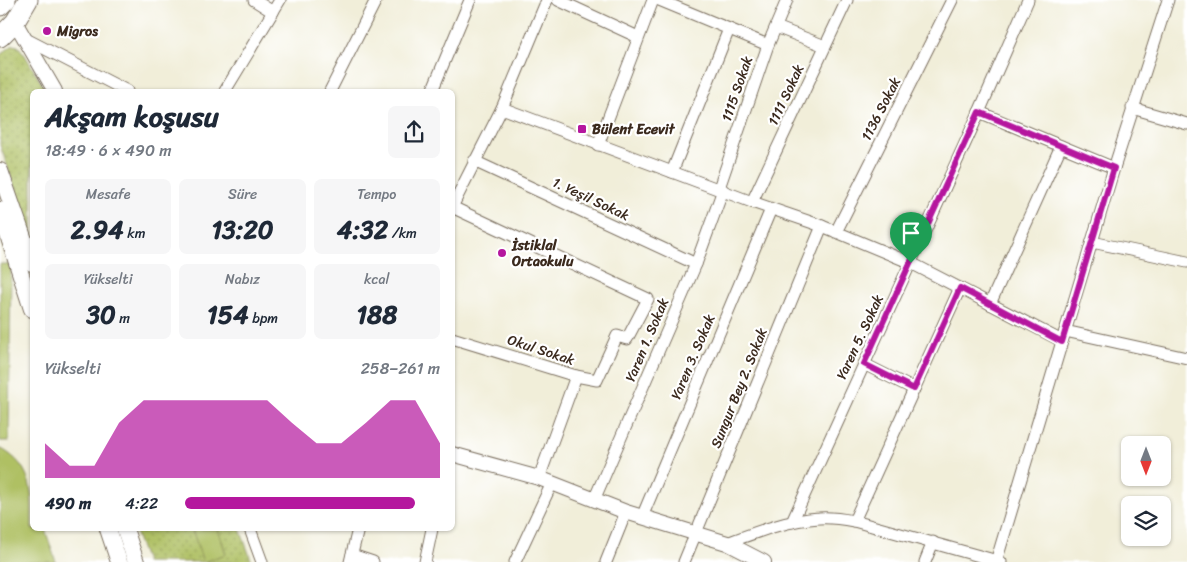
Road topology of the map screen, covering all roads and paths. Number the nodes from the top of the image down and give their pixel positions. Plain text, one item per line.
1 (6, 0) edge
2 (28, 0) edge
3 (254, 0) edge
4 (280, 0) edge
5 (376, 0) edge
6 (470, 0) edge
7 (547, 0) edge
8 (558, 0) edge
9 (653, 0) edge
10 (659, 0) edge
11 (787, 0) edge
12 (847, 0) edge
13 (952, 0) edge
14 (1028, 0) edge
15 (1168, 0) edge
16 (0, 6) edge
17 (273, 12) junction
18 (776, 26) junction
19 (729, 29) junction
20 (20, 30) junction
21 (0, 37) edge
22 (638, 37) junction
23 (768, 45) junction
24 (825, 46) junction
25 (53, 89) edge
26 (123, 89) edge
27 (227, 89) edge
28 (331, 89) edge
29 (433, 89) edge
30 (502, 108) junction
31 (1132, 108) junction
32 (979, 112) junction
33 (1187, 124) edge
34 (598, 145) junction
35 (1060, 146) junction
36 (474, 161) junction
37 (1114, 168) junction
38 (0, 171) edge
39 (672, 172) junction
40 (721, 189) junction
41 (455, 193) edge
42 (752, 202) junction
43 (455, 208) edge
44 (771, 209) junction
45 (0, 210) edge
46 (822, 226) junction
47 (836, 232) junction
48 (1092, 242) junction
49 (30, 257) edge
50 (1187, 262) edge
51 (911, 263) junction
52 (696, 264) junction
53 (960, 288) junction
54 (30, 303) edge
55 (990, 304) junction
56 (1064, 336) junction
57 (455, 339) edge
58 (1187, 358) edge
59 (864, 364) junction
60 (576, 376) junction
61 (914, 389) junction
62 (455, 458) edge
63 (545, 480) junction
64 (594, 500) junction
65 (626, 512) junction
66 (642, 517) junction
67 (854, 520) junction
68 (792, 522) junction
69 (109, 531) edge
70 (126, 531) edge
71 (251, 531) edge
72 (358, 531) edge
73 (432, 531) edge
74 (696, 532) junction
75 (727, 542) junction
76 (932, 542) junction
77 (351, 558) edge
78 (119, 562) edge
79 (136, 562) edge
80 (262, 562) edge
81 (373, 562) edge
82 (425, 562) edge
83 (515, 562) edge
84 (606, 562) edge
85 (684, 562) edge
86 (764, 562) edge
87 (925, 562) edge
88 (998, 562) edge

1 - 16 highway
2 - 20 highway
3 - 17 street
4 - 17 street
5 - 28 street
6 - 29 street
7 - 30 street
8 - 22 street
9 - 22 street
10 - 19 street
11 - 18 street, 1115 Sokak
12 - 24 street, 1111 Sokak
13 - 47 street, 1136 Sokak
14 - 32 street, Yaren 5. Sokak
15 - 31 street
17 - 27 street
18 - 23 street, 1115 Sokak
18 - 24 street
19 - 23 street
19 - 39 street
20 - 21 highway
20 - 25 street
20 - 26 street
22 - 34 street
23 - 40 street, 1115 Sokak
24 - 42 street, 1111 Sokak
30 - 34 street
30 - 36 street
31 - 33 street
31 - 37 street
32 - 35 street
32 - 51 street, Yaren 5. Sokak
34 - 39 street
35 - 37 street
35 - 55 street
36 - 41 street
36 - 52 street, 1. Yeşil Sokak
37 - 48 street
38 - 49 main road
39 - 40 street
40 - 42 street
40 - 52 street, Yaren 1. Sokak
42 - 44 street
43 - 60 street
44 - 46 street
44 - 66 street, Yaren 3. Sokak
45 - 54 main road
46 - 47 street
46 - 74 street, Sungur Bey 2. Sokak
47 - 51 street
48 - 50 street
48 - 56 street
51 - 53 street
51 - 59 street, Yaren 5. Sokak
52 - 64 street, Yaren 1. Sokak
53 - 55 street
53 - 61 street
55 - 56 street
56 - 58 street
56 - 88 street
57 - 60 street, Okul Sokak
59 - 61 street
59 - 68 street, Yaren 5. Sokak
60 - 63 street, Okul Sokak
61 - 67 street
62 - 63 street
63 - 64 street
63 - 83 street, Okul Sokak
64 - 65 street
65 - 66 street
65 - 84 street
66 - 74 street
67 - 68 street
67 - 76 street
68 - 75 street
69 - 78 main road
70 - 79 main road
71 - 80 street
72 - 77 street
73 - 82 street
74 - 75 street
74 - 85 street, Sungur Bey 2. Sokak
75 - 86 street
76 - 87 street
76 - 88 street
77 - 81 street

